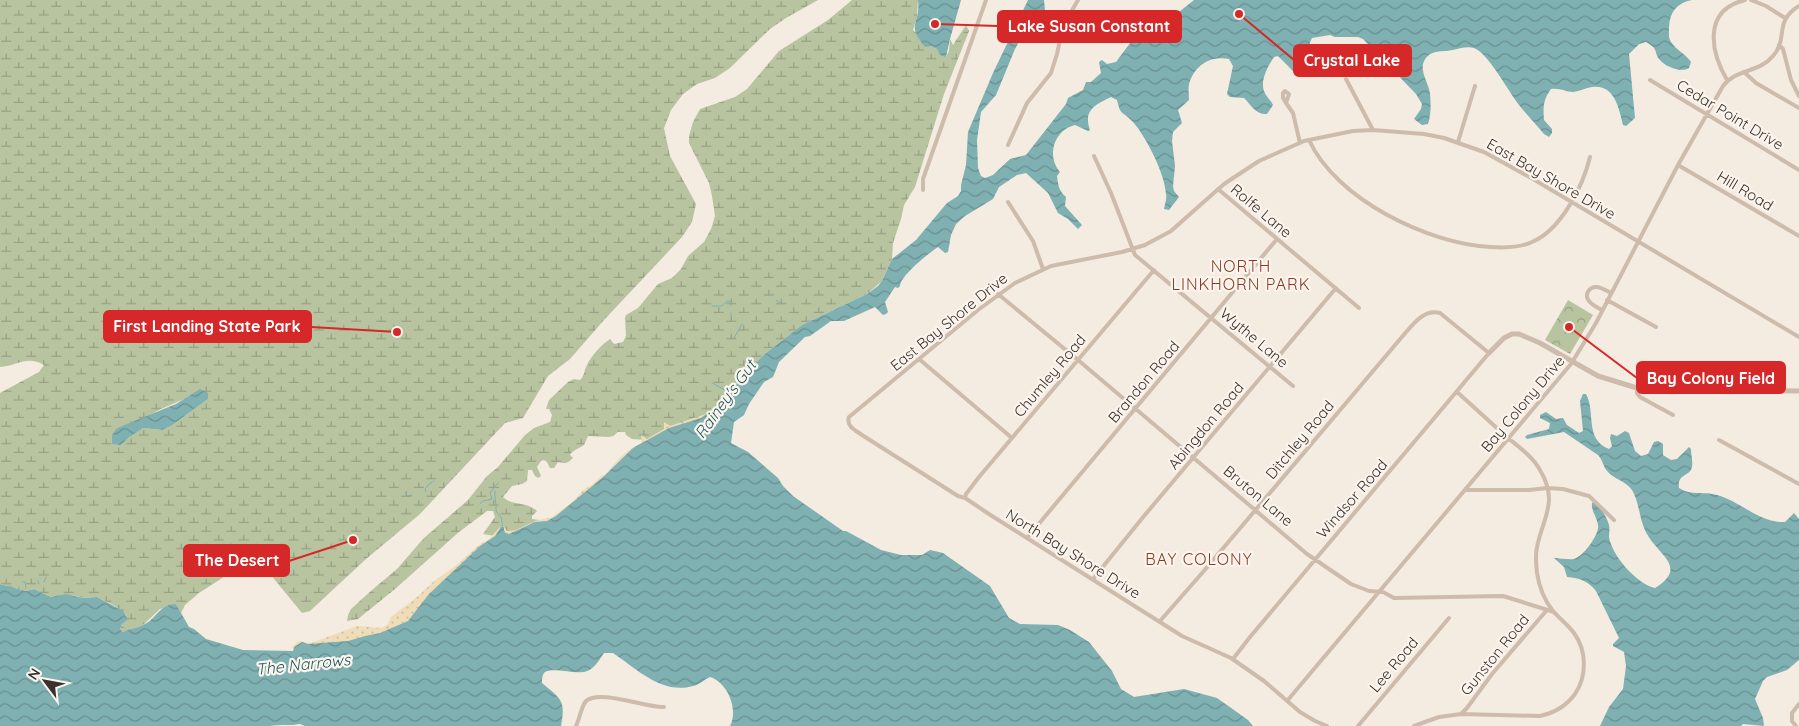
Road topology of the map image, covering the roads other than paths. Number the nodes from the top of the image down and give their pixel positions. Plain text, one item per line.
1 (986, 0) edge
2 (1078, 0) edge
3 (1745, 0) edge
4 (1751, 0) edge
5 (1799, 6) edge
6 (1785, 18) junction
7 (1779, 45) junction
8 (1744, 72) junction
9 (1346, 79) dead end
10 (1650, 80) dead end
11 (1727, 80) junction
12 (1475, 86) dead end
13 (1799, 96) edge
14 (1286, 103) dead end
15 (1799, 108) edge
16 (1706, 114) junction
17 (1373, 130) junction
18 (1308, 140) junction
19 (1458, 142) junction
20 (1300, 143) junction
21 (1008, 145) dead end
22 (1094, 156) dead end
23 (1590, 157) dead end
24 (1678, 165) junction
25 (1799, 170) edge
26 (1218, 189) junction
27 (923, 190) dead end
28 (1008, 202) dead end
29 (1570, 202) junction
30 (1799, 236) edge
31 (1277, 239) junction
32 (1638, 242) junction
33 (1132, 250) junction
34 (1044, 269) junction
35 (1154, 270) junction
36 (1336, 288) junction
37 (1611, 293) junction
38 (998, 294) junction
39 (1607, 300) junction
40 (1359, 308) dead end
41 (1602, 310) junction
42 (1212, 318) junction
43 (1656, 327) dead end
44 (1799, 337) edge
45 (1489, 353) junction
46 (919, 359) junction
47 (1078, 360) junction
48 (1573, 362) junction
49 (1270, 367) junction
50 (1293, 386) dead end
51 (1637, 388) junction
52 (1799, 391) edge
53 (1457, 392) junction
54 (1136, 409) junction
55 (1673, 415) dead end
56 (849, 424) joint
57 (1012, 438) junction
58 (1509, 439) junction
59 (1719, 440) dead end
60 (1194, 458) junction
61 (1799, 484) edge
62 (1547, 488) junction
63 (1466, 490) junction
64 (965, 498) junction
65 (1256, 510) junction
66 (1614, 520) dead end
67 (1027, 538) junction
68 (1315, 560) junction
69 (1093, 579) junction
70 (1380, 592) junction
71 (1546, 610) junction
72 (1554, 612) junction
73 (1448, 618) dead end
74 (1160, 621) junction
75 (1233, 660) junction
76 (1287, 701) junction
77 (1799, 704) edge
78 (664, 707) dead end
79 (1461, 714) junction
80 (576, 726) edge
81 (1327, 726) edge
82 (1358, 726) edge
83 (1414, 726) edge
84 (1796, 726) edge

1 - 27 street
2 - 21 street
3 - 11 street
4 - 6 street
5 - 6 street
6 - 7 street
7 - 8 street
7 - 13 street
8 - 11 street
8 - 15 street
9 - 17 street
10 - 16 street, Cedar Point Drive
11 - 16 street, Bay Colony Drive
12 - 19 street
14 - 20 street
16 - 24 street, Bay Colony Drive
16 - 25 street, Cedar Point Drive
17 - 18 street, East Bay Shore Drive
17 - 19 street, East Bay Shore Drive
18 - 20 street, East Bay Shore Drive
18 - 29 street
19 - 29 street, East Bay Shore Drive
20 - 26 street, East Bay Shore Drive
22 - 33 street
23 - 29 street
24 - 30 street, Hill Road
24 - 32 street, Bay Colony Drive
26 - 31 street, Rolfe Lane
26 - 33 street, East Bay Shore Drive
28 - 34 street
29 - 32 street, East Bay Shore Drive
31 - 36 street, Rolfe Lane
31 - 42 street, Brandon Road
32 - 37 street, Bay Colony Drive
32 - 44 street, East Bay Shore Drive
33 - 34 street, East Bay Shore Drive
33 - 35 street, Wythe Lane
34 - 38 street, East Bay Shore Drive
35 - 42 street, Wythe Lane
35 - 47 street, Chumley Road
36 - 40 street, Rolfe Lane
36 - 49 street, Abingdon Road
37 - 39 street, Bay Colony Drive
37 - 41 street
38 - 46 street, East Bay Shore Drive
38 - 47 street, Bruton Lane
39 - 41 street, Bay Colony Drive
39 - 43 street
41 - 48 street, Bay Colony Drive
42 - 49 street, Wythe Lane
42 - 54 street, Brandon Road
45 - 48 street
45 - 53 street, Windsor Road
45 - 65 street, Ditchley Road
46 - 56 street, East Bay Shore Drive
46 - 57 street
47 - 54 street, Bruton Lane
47 - 57 street, Chumley Road
48 - 51 street
48 - 58 street, Bay Colony Drive
49 - 50 street, Wythe Lane
49 - 60 street, Abingdon Road
51 - 52 street
51 - 55 street
53 - 58 street
53 - 68 street, Windsor Road
54 - 60 street, Bruton Lane
54 - 67 street, Brandon Road
56 - 64 street, North Bay Shore Drive
57 - 64 street, Chumley Road
58 - 62 street
58 - 63 street, Bay Colony Drive
59 - 61 street
60 - 65 street, Bruton Lane
60 - 69 street, Abingdon Road
62 - 63 street
62 - 66 street
62 - 72 street
63 - 70 street, Bay Colony Drive
64 - 67 street, North Bay Shore Drive
65 - 68 street, Bruton Lane
65 - 74 street, Ditchley Road
67 - 69 street, North Bay Shore Drive
68 - 70 street, Bruton Lane
68 - 75 street, Windsor Road
69 - 74 street, North Bay Shore Drive
70 - 71 street, Bruton Lane
70 - 76 street, Bay Colony Drive
71 - 72 street, Bruton Lane
71 - 79 street, Gunston Road
72 - 79 street
73 - 82 street, Lee Road
74 - 75 street, North Bay Shore Drive
75 - 76 street, North Bay Shore Drive
76 - 81 street, North Bay Shore Drive
77 - 84 street
78 - 80 street
79 - 83 street

